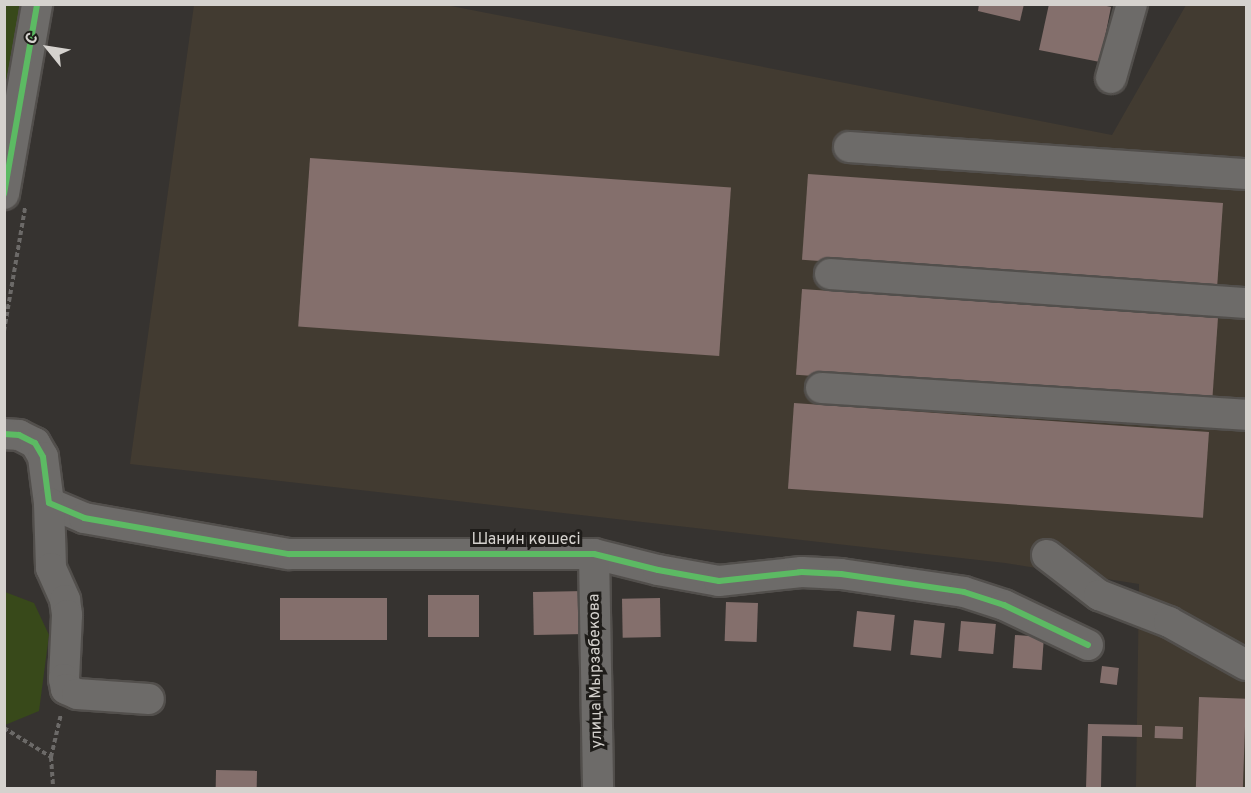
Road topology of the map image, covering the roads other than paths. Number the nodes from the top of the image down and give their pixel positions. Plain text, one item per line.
1 (37, 4) edge
2 (1132, 4) edge
3 (1111, 78) dead end
4 (849, 147) dead end
5 (1246, 174) edge
6 (4, 194) edge
7 (830, 274) dead end
8 (1246, 303) edge
9 (821, 388) dead end
10 (1246, 415) edge
11 (4, 434) edge
12 (49, 503) junction
13 (594, 554) junction
14 (1047, 555) dead end
15 (1088, 645) dead end
16 (1246, 665) edge
17 (149, 699) dead end
18 (598, 789) edge

1 - 6 street
2 - 3 street
4 - 5 street
7 - 8 street
9 - 10 street
11 - 12 street
12 - 13 street, Шанин көшесі
12 - 17 street
13 - 15 street, Шанин көшесі
13 - 18 street, улица Мырзабекова
14 - 16 street

